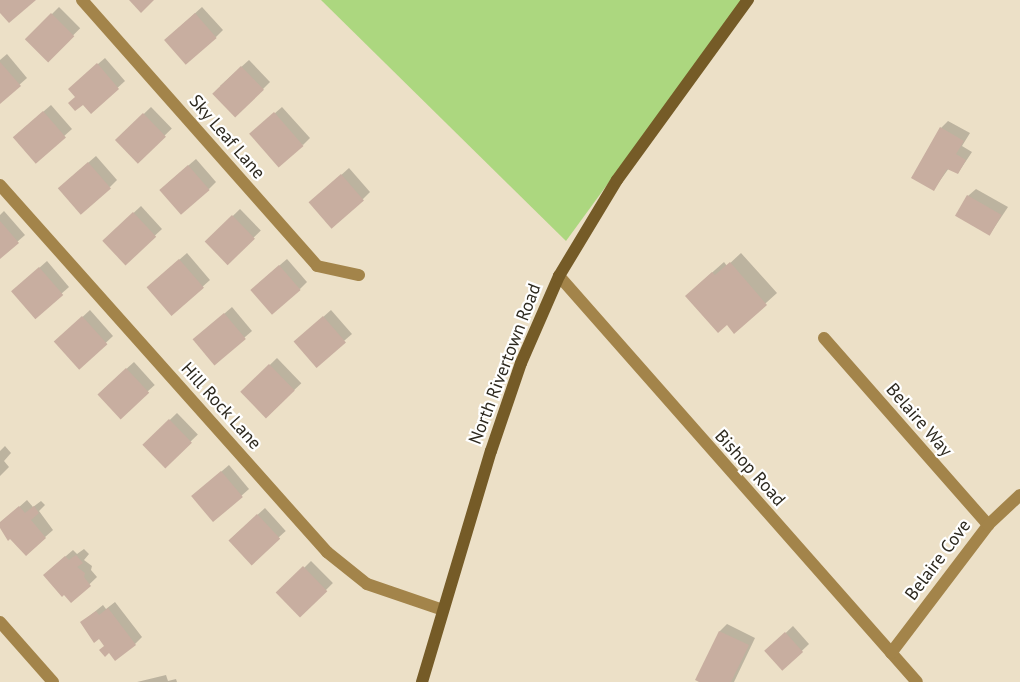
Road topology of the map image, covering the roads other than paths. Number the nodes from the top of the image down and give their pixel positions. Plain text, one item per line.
1 (82, 0) edge
2 (748, 0) edge
3 (0, 185) edge
4 (359, 275) dead end
5 (559, 276) junction
6 (824, 338) dead end
7 (1020, 495) edge
8 (988, 525) junction
9 (443, 610) junction
10 (0, 622) edge
11 (891, 653) junction
12 (53, 682) edge
13 (422, 682) edge
14 (916, 682) edge

1 - 4 street, Sky Leaf Lane
2 - 5 street, North Rivertown Road
3 - 9 street, Hill Rock Lane
5 - 9 street, North Rivertown Road
5 - 11 street, Bishop Road
6 - 8 street, Belaire Way
7 - 8 street, Belaire Cove
8 - 11 street, Belaire Cove
9 - 13 street, North Rivertown Road
10 - 12 street
11 - 14 street, Bishop Road

